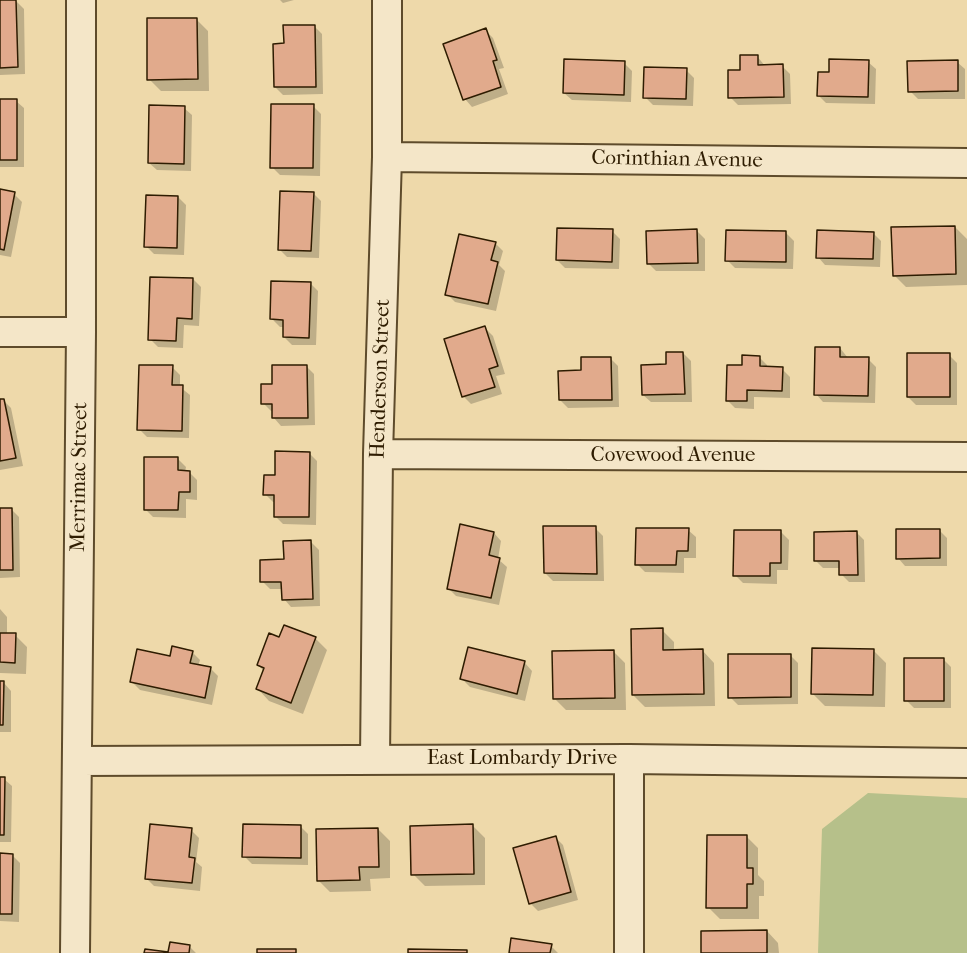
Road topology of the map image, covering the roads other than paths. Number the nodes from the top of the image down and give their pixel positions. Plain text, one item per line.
1 (81, 0) edge
2 (387, 0) edge
3 (387, 157) junction
4 (967, 164) edge
5 (0, 332) edge
6 (81, 332) junction
7 (378, 454) junction
8 (967, 457) edge
9 (375, 759) junction
10 (629, 759) junction
11 (77, 761) junction
12 (967, 763) edge
13 (75, 953) edge
14 (629, 953) edge

1 - 6 street, Merrimac Street
2 - 3 street, Henderson Street
3 - 4 street, Corinthian Avenue
3 - 7 street, Henderson Street
5 - 6 street
6 - 11 street, Merrimac Street
7 - 8 street, Covewood Avenue
7 - 9 street, Henderson Street
9 - 10 street, East Lombardy Drive
9 - 11 street, East Lombardy Drive
10 - 12 street, East Lombardy Drive
10 - 14 street
11 - 13 street, Merrimac Street

